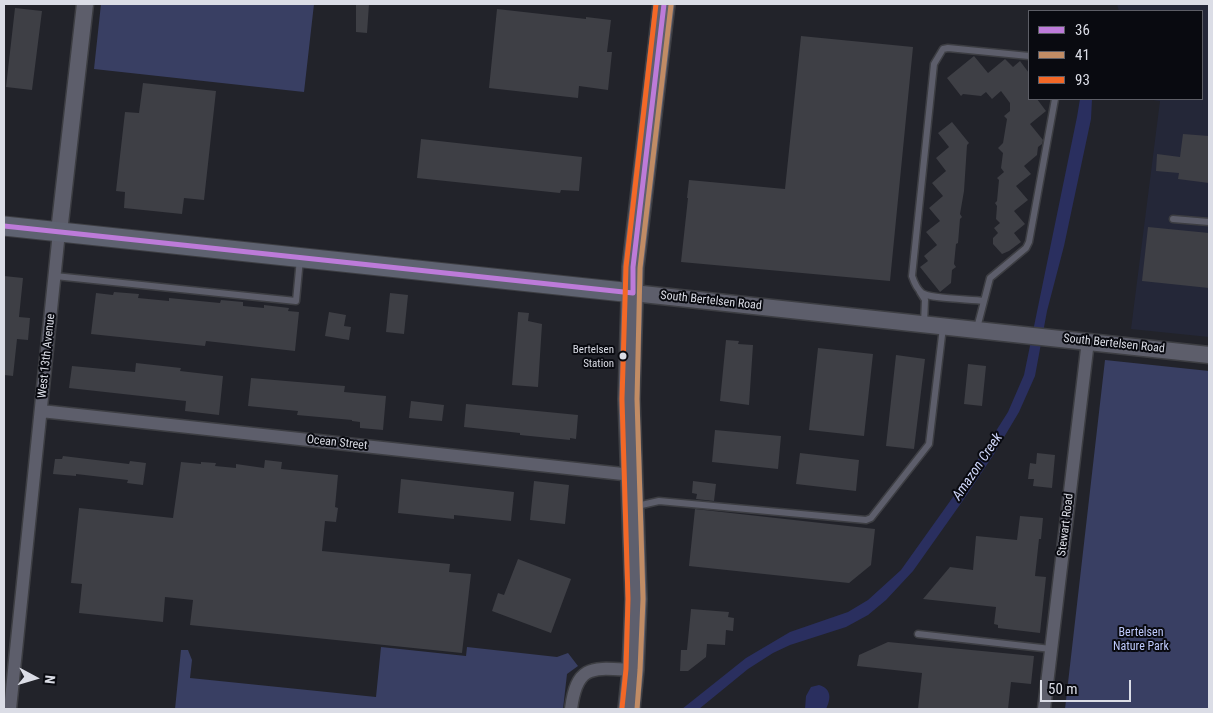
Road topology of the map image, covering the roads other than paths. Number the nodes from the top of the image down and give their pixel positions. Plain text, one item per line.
1 (85, 4) edge
2 (664, 4) edge
3 (1028, 56) edge
4 (1056, 100) edge
5 (1174, 219) dead end
6 (1209, 222) edge
7 (4, 226) edge
8 (59, 232) junction
9 (300, 258) junction
10 (55, 276) junction
11 (633, 292) junction
12 (927, 298) junction
13 (984, 301) junction
14 (924, 324) junction
15 (943, 326) junction
16 (976, 330) junction
17 (1088, 341) junction
18 (1209, 355) edge
19 (41, 411) junction
20 (632, 475) junction
21 (633, 507) junction
22 (918, 634) dead end
23 (1051, 649) junction
24 (632, 670) junction
25 (10, 709) edge
26 (572, 709) edge
27 (629, 709) edge
28 (1044, 709) edge

1 - 8 street, West 13th Avenue
2 - 11 main road
3 - 12 lane
4 - 13 lane
5 - 6 lane
7 - 8 main road, South Bertelsen Road
8 - 9 main road, South Bertelsen Road
8 - 10 street, West 13th Avenue
9 - 10 lane
9 - 11 main road, South Bertelsen Road
10 - 19 street, West 13th Avenue
11 - 14 street, South Bertelsen Road
11 - 20 main road
12 - 13 lane
12 - 14 lane
13 - 16 lane
14 - 15 street, South Bertelsen Road
15 - 16 street, South Bertelsen Road
15 - 21 lane
16 - 17 street, South Bertelsen Road
17 - 18 street, South Bertelsen Road
17 - 23 street, Stewart Road
19 - 20 street, Ocean Street
19 - 25 street, West 13th Avenue
20 - 21 main road
21 - 24 main road
22 - 23 lane
23 - 28 street, Stewart Road
24 - 26 street
24 - 27 main road

